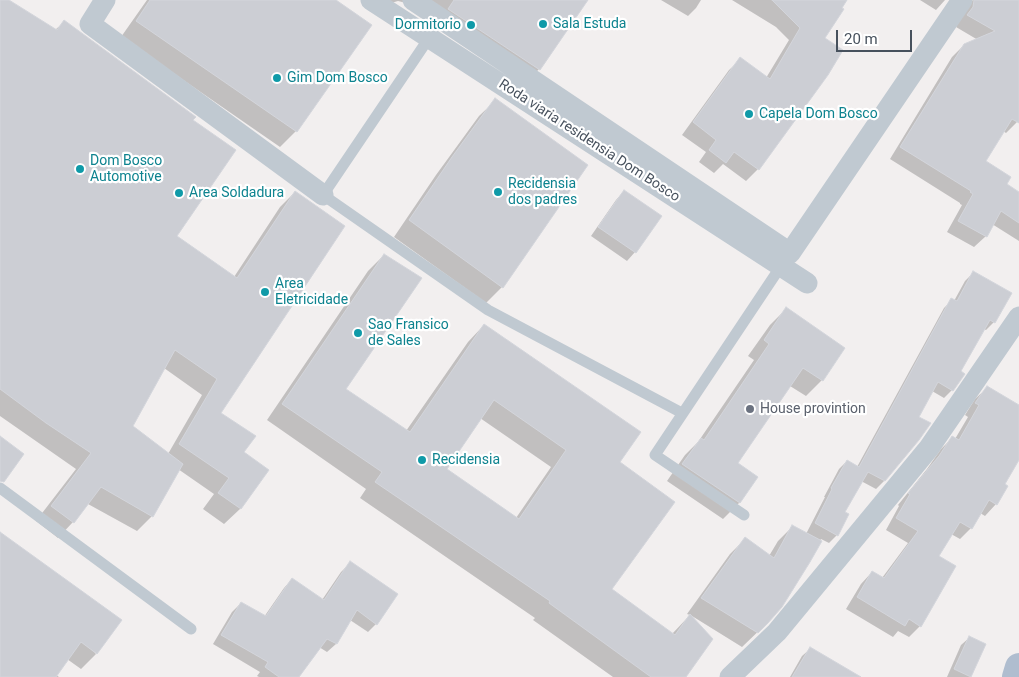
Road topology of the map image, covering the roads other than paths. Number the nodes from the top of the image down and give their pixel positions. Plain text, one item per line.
1 (105, 0) edge
2 (371, 0) edge
3 (413, 0) edge
4 (962, 0) edge
5 (442, 19) junction
6 (429, 38) junction
7 (323, 195) junction
8 (786, 260) junction
9 (807, 283) dead end
10 (1019, 317) edge
11 (682, 414) junction
12 (0, 488) edge
13 (744, 515) dead end
14 (192, 629) dead end
15 (1019, 667) edge
16 (730, 677) edge
17 (1016, 677) edge

1 - 7 street
2 - 6 street, Roda viaria residensia Dom Bosco
3 - 5 street
4 - 8 street
5 - 6 lane
5 - 8 street
6 - 7 lane
6 - 8 street, Roda viaria residensia Dom Bosco
7 - 11 lane
8 - 9 street, Roda viaria residensia Dom Bosco
8 - 11 lane
10 - 16 street
11 - 13 lane
12 - 14 lane
15 - 17 main road

